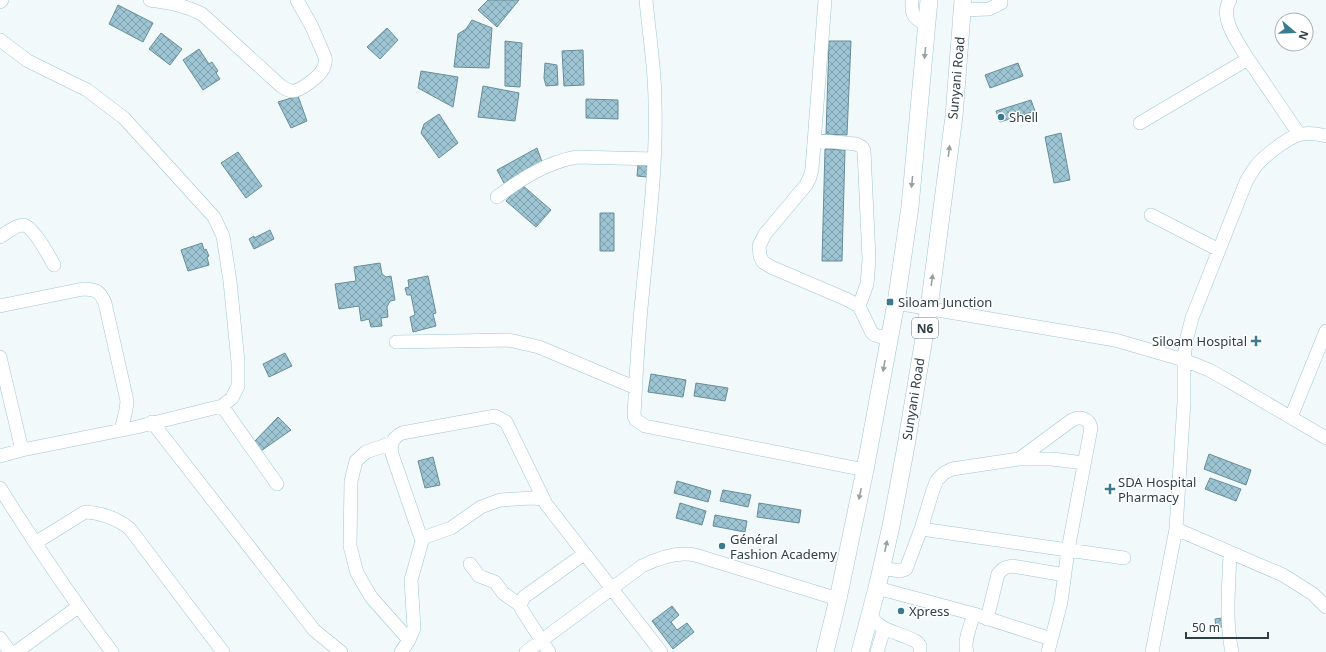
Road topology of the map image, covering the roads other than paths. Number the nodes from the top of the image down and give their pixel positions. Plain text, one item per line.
1 (150, 0) edge
2 (297, 0) edge
3 (646, 0) edge
4 (825, 0) edge
5 (912, 0) edge
6 (929, 0) edge
7 (1001, 0) edge
8 (1230, 0) edge
9 (963, 5) edge
10 (927, 26) junction
11 (0, 40) edge
12 (1248, 59) junction
13 (1140, 123) dead end
14 (1299, 134) junction
15 (1326, 136) edge
16 (814, 140) junction
17 (654, 159) junction
18 (497, 197) dead end
19 (1151, 215) dead end
20 (0, 236) edge
21 (1219, 250) junction
22 (54, 265) dead end
23 (896, 303) junction
24 (0, 306) edge
25 (859, 306) junction
26 (929, 308) junction
27 (1326, 331) edge
28 (889, 339) junction
29 (396, 342) dead end
30 (0, 357) edge
31 (1184, 360) junction
32 (636, 388) junction
33 (222, 406) junction
34 (1291, 417) junction
35 (152, 422) junction
36 (121, 430) junction
37 (1326, 438) edge
38 (392, 443) junction
39 (22, 450) junction
40 (0, 456) edge
41 (1019, 459) junction
42 (1084, 463) junction
43 (865, 470) junction
44 (277, 484) dead end
45 (0, 488) edge
46 (543, 499) junction
47 (921, 529) junction
48 (1176, 529) junction
49 (422, 538) junction
50 (35, 543) junction
51 (1068, 550) junction
52 (1230, 553) junction
53 (584, 554) junction
54 (1124, 558) dead end
55 (470, 564) dead end
56 (881, 568) junction
57 (1065, 575) junction
58 (877, 588) junction
59 (611, 589) junction
60 (838, 599) junction
61 (520, 605) junction
62 (78, 607) junction
63 (1326, 607) edge
64 (974, 614) junction
65 (870, 615) junction
66 (987, 619) junction
67 (884, 629) junction
68 (0, 638) edge
69 (1051, 639) junction
70 (409, 640) junction
71 (541, 641) junction
72 (10, 652) edge
73 (16, 652) edge
74 (112, 652) edge
75 (223, 652) edge
76 (341, 652) edge
77 (401, 652) edge
78 (526, 652) edge
79 (549, 652) edge
80 (661, 652) edge
81 (825, 652) edge
82 (860, 652) edge
83 (877, 652) edge
84 (920, 652) edge
85 (967, 652) edge
86 (1048, 652) edge
87 (1152, 652) edge
88 (1232, 652) edge

1 - 2 street
3 - 17 street
4 - 16 street
5 - 10 street
6 - 10 main road, N6
7 - 9 street
8 - 12 street
26 -> 9 main road, Sunyani Road / N6
10 -> 23 main road, N6
11 - 33 street
12 - 13 street
12 - 14 street
14 - 15 street
14 - 21 street
16 - 25 street
16 - 25 street
17 - 18 street
17 - 32 street
19 - 21 street
20 - 22 street
21 - 31 street
23 - 26 street
23 - 28 main road, N6
24 - 36 street
25 - 28 street
26 - 31 street
56 -> 26 main road, Sunyani Road / N6
27 - 34 street
28 -> 43 main road, N6
29 - 32 street
30 - 39 street
31 - 34 street
31 - 48 street
32 - 43 street
33 - 35 street
33 - 44 street
34 - 37 street
35 - 36 street
35 - 76 street
36 - 39 street
38 - 46 street
38 - 49 street
38 - 70 street
39 - 40 street
41 - 42 street
41 - 42 street
41 - 47 street
42 - 51 street
43 -> 60 main road, N6
45 - 50 street
46 - 49 street
46 - 53 street
47 - 51 street
47 - 56 street
48 - 52 street
48 - 87 street
49 - 70 street
50 - 62 street
50 - 75 street
51 - 54 street
51 - 57 street
52 - 63 street
52 - 88 street
53 - 59 street
53 - 61 street
55 - 61 street
56 - 58 main road, Sunyani Road / N6
57 - 66 street
57 - 69 street
58 - 64 street
58 - 65 main road, Sunyani Road / N6
59 - 60 street
59 - 71 street
59 - 80 street
60 - 81 main road, N6
61 - 71 street
62 - 73 street
62 - 74 street
64 - 66 street
64 - 85 street
65 - 67 street
65 - 82 main road, Sunyani Road / N6
66 - 69 street
67 - 83 street
67 - 84 street
68 - 72 street
69 - 86 street
70 - 77 street
71 - 78 street
71 - 79 street

